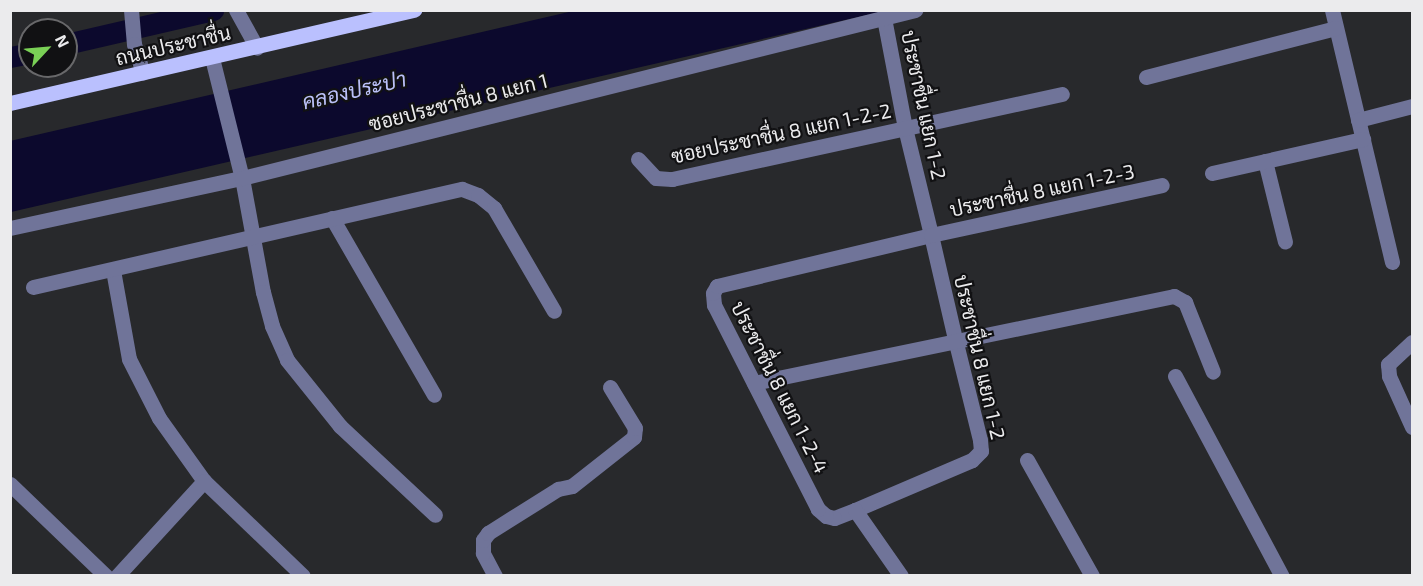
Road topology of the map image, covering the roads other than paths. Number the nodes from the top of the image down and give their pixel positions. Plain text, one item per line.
1 (131, 10) edge
2 (414, 10) edge
3 (915, 10) edge
4 (1332, 10) edge
5 (238, 15) edge
6 (884, 18) junction
7 (1336, 28) junction
8 (257, 48) junction
9 (212, 58) junction
10 (143, 73) junction
11 (1146, 77) dead end
12 (1062, 94) dead end
13 (10, 103) edge
14 (1413, 106) edge
15 (1358, 120) junction
16 (905, 128) junction
17 (1363, 139) junction
18 (638, 159) dead end
19 (1265, 161) junction
20 (241, 171) junction
21 (1212, 173) dead end
22 (1162, 185) dead end
23 (332, 218) junction
24 (10, 228) edge
25 (252, 235) junction
26 (931, 235) junction
27 (1284, 242) dead end
28 (1392, 262) dead end
29 (112, 270) junction
30 (33, 287) dead end
31 (554, 311) dead end
32 (1413, 342) edge
33 (956, 343) junction
34 (1213, 372) dead end
35 (1175, 376) dead end
36 (754, 383) junction
37 (609, 387) dead end
38 (434, 395) dead end
39 (1413, 427) edge
40 (1027, 460) dead end
41 (204, 481) junction
42 (10, 484) edge
43 (818, 509) joint
44 (855, 510) junction
45 (435, 515) dead end
46 (106, 576) edge
47 (117, 576) edge
48 (303, 576) edge
49 (495, 576) edge
50 (901, 576) edge
51 (1092, 576) edge
52 (1282, 576) edge

1 - 10 street
2 - 8 main road, ถนนประชาชื่น
3 - 6 street, ซอยประชาชื่น 8 แยก 1
4 - 7 street
5 - 8 street
6 - 16 street, ประชาชื่น แยก 1-2
6 - 20 street, ซอยประชาชื่น 8 แยก 1
7 - 11 street
7 - 15 street
8 - 9 main road, ถนนประชาชื่น
9 - 10 main road, ถนนประชาชื่น
9 - 20 street
10 - 13 main road, ถนนประชาชื่น
12 - 16 street, ซอยประชาชื่น 8 แยก 1-2-2
14 - 15 street
15 - 17 street
16 - 18 street, ซอยประชาชื่น 8 แยก 1-2-2
16 - 26 street, ประชาชื่น แยก 1-2
17 - 19 street
17 - 28 street
19 - 21 street
19 - 27 street
20 - 24 street, ซอยประชาชื่น 8 แยก 1
20 - 25 street
22 - 26 street, ประชาชื่น 8 แยก 1-2-3
23 - 25 street
23 - 31 street
23 - 38 street
25 - 29 street
25 - 45 street
26 - 33 street, ประชาชื่น 8 แยก 1-2
26 - 36 street, ประชาชื่น 8 แยก 1-2-4
29 - 30 street
29 - 41 street
32 - 39 street
33 - 34 street
33 - 36 street
33 - 44 street, ประชาชื่น 8 แยก 1-2
35 - 52 street
36 - 43 street, ประชาชื่น 8 แยก 1-2-4
37 - 49 street
40 - 51 street
41 - 47 street
41 - 48 street
42 - 46 street
43 - 44 street, ประชาชื่น 8 แยก 1-2
44 - 50 street

